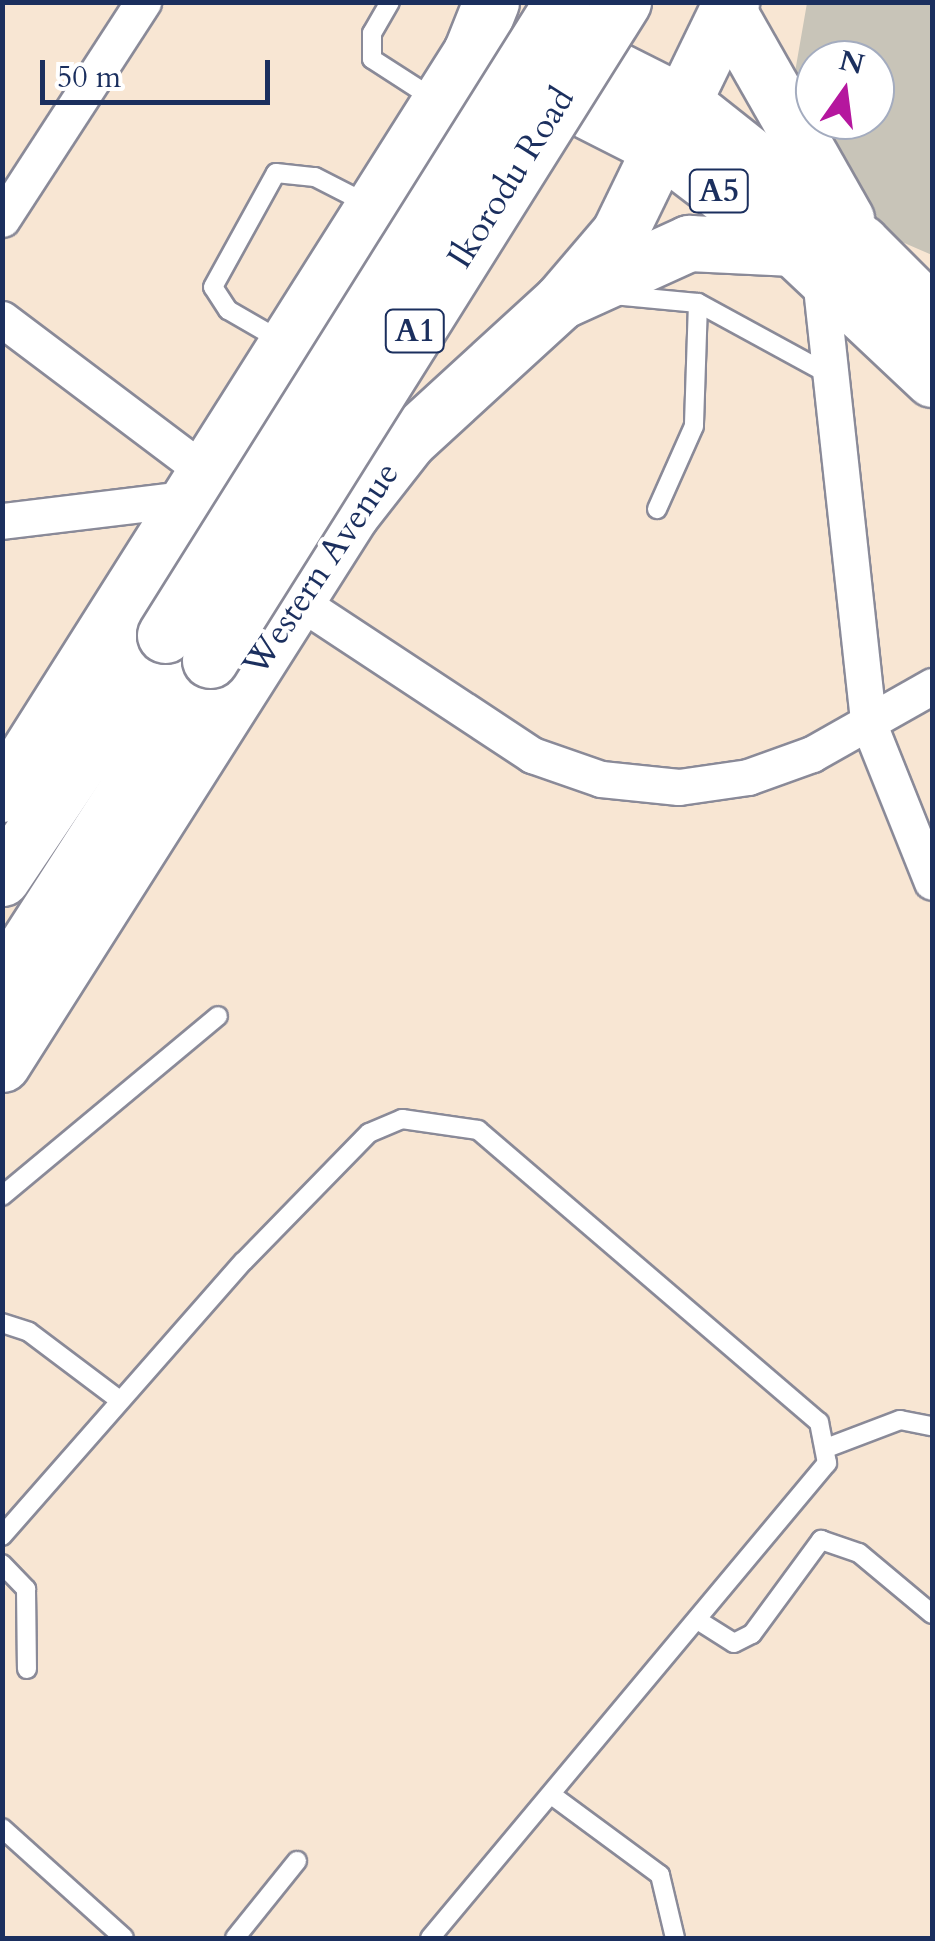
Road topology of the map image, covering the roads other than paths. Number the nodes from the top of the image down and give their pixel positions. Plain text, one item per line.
1 (144, 2) edge
2 (390, 2) edge
3 (492, 2) edge
4 (562, 2) edge
5 (623, 2) edge
6 (729, 7) edge
7 (470, 52) junction
8 (443, 104) junction
9 (677, 128) junction
10 (375, 208) junction
11 (2, 219) edge
12 (861, 242) junction
13 (807, 263) junction
14 (570, 296) junction
15 (698, 303) junction
16 (932, 314) edge
17 (2, 320) edge
18 (285, 343) junction
19 (828, 374) junction
20 (932, 379) edge
21 (198, 486) junction
22 (657, 509) dead end
23 (2, 521) edge
24 (297, 600) junction
25 (187, 647) junction
26 (932, 686) edge
27 (868, 722) junction
28 (3, 794) edge
29 (2, 878) edge
30 (932, 882) edge
31 (2, 982) edge
32 (218, 1016) dead end
33 (2, 1064) edge
34 (2, 1196) edge
35 (2, 1322) edge
36 (118, 1399) junction
37 (932, 1426) edge
38 (829, 1447) junction
39 (2, 1536) edge
40 (2, 1564) edge
41 (932, 1614) edge
42 (699, 1621) junction
43 (27, 1669) dead end
44 (553, 1796) junction
45 (2, 1828) edge
46 (297, 1861) dead end
47 (124, 1938) edge
48 (234, 1938) edge
49 (430, 1938) edge
50 (675, 1938) edge

1 - 11 street
2 - 8 lane
3 - 7 main road, A5
3 - 9 main road, A5
4 - 25 main road, Ikorodu Road / A1, bridge
5 - 25 main road, Ikorodu Road / A1, bridge
6 - 9 main road, Western Avenue
6 - 12 main road
7 - 8 main road
7 - 9 main road, A5
8 - 10 main road
9 - 12 main road, A5
9 - 13 main road, A5
9 - 14 main road, Western Avenue
10 - 18 main road
10 - 18 lane
12 - 16 main road, A5
13 - 14 main road
13 - 19 street
13 - 20 main road, A5
14 - 15 lane
14 - 24 main road, Western Avenue
15 - 19 lane
15 - 22 lane
17 - 21 street
18 - 21 main road
19 - 27 street
21 - 23 street
21 - 28 main road
24 - 27 street
24 - 33 main road, Western Avenue
25 - 29 main road, A1
25 - 31 main road, Western Avenue / A1
26 - 27 street
27 - 30 street
32 - 34 lane
35 - 36 lane
36 - 38 lane
36 - 39 lane
37 - 38 lane
38 - 42 lane
40 - 43 lane
41 - 42 lane
42 - 44 lane
44 - 49 lane
44 - 50 lane
45 - 47 lane
46 - 48 lane

